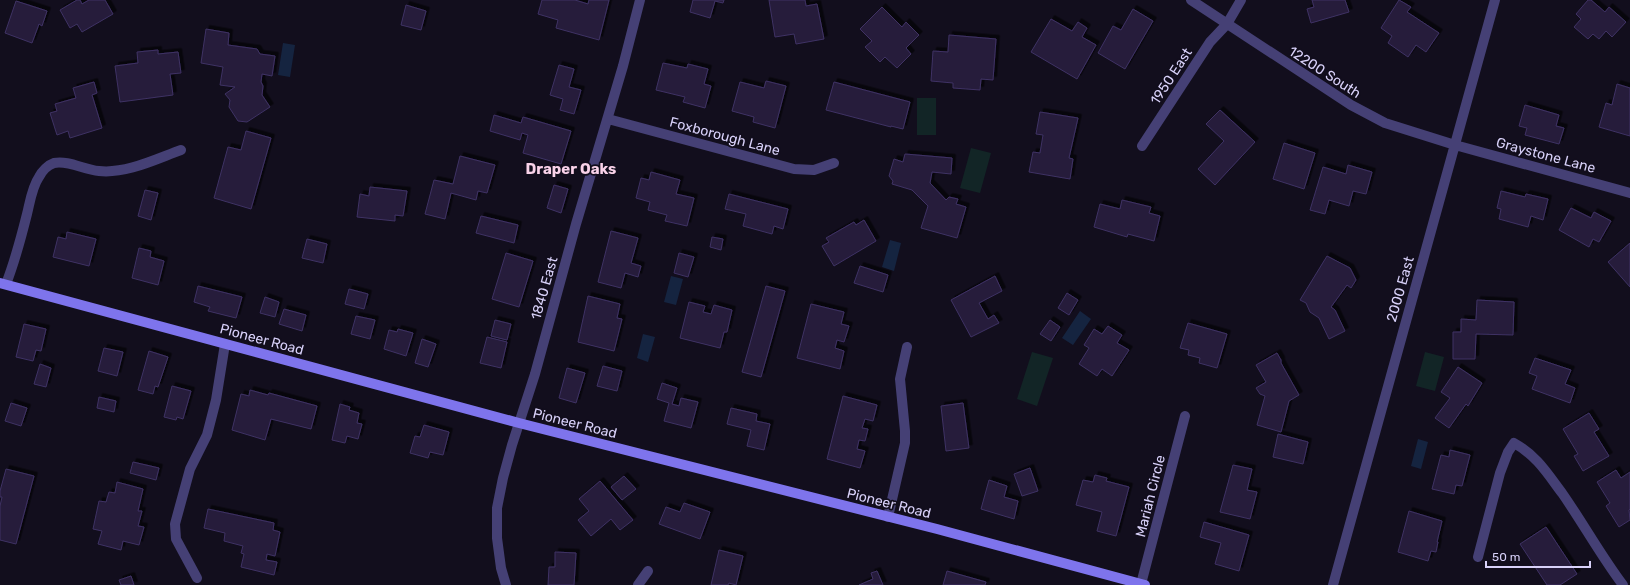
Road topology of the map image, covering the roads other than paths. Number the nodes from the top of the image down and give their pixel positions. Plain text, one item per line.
1 (640, 0) edge
2 (1191, 0) edge
3 (1241, 0) edge
4 (1495, 0) edge
5 (1227, 24) junction
6 (608, 119) junction
7 (1455, 145) junction
8 (1142, 146) dead end
9 (181, 150) dead end
10 (834, 163) dead end
11 (1630, 193) edge
12 (3, 283) edge
13 (225, 344) junction
14 (907, 347) dead end
15 (1185, 416) dead end
16 (519, 424) junction
17 (888, 517) junction
18 (1478, 557) dead end
19 (648, 571) dead end
20 (197, 578) dead end
21 (506, 585) edge
22 (638, 585) edge
23 (1143, 585) edge
24 (1333, 585) edge
25 (1623, 585) edge

1 - 6 street, 1840 East
2 - 5 street, 12200 South
3 - 5 street, 1950 East
4 - 7 street, 2000 East
5 - 7 street, 12200 South
5 - 8 street, 1950 East
6 - 10 street, Foxborough Lane
6 - 16 street, 1840 East
7 - 11 street, Graystone Lane
7 - 24 street, 2000 East
9 - 12 street
12 - 13 street, Pioneer Road
13 - 16 street, Pioneer Road
13 - 20 street
14 - 17 street
15 - 23 street, Mariah Circle
16 - 17 street, Pioneer Road
16 - 21 street, 1840 East
17 - 23 street, Pioneer Road
18 - 25 street
19 - 22 street

